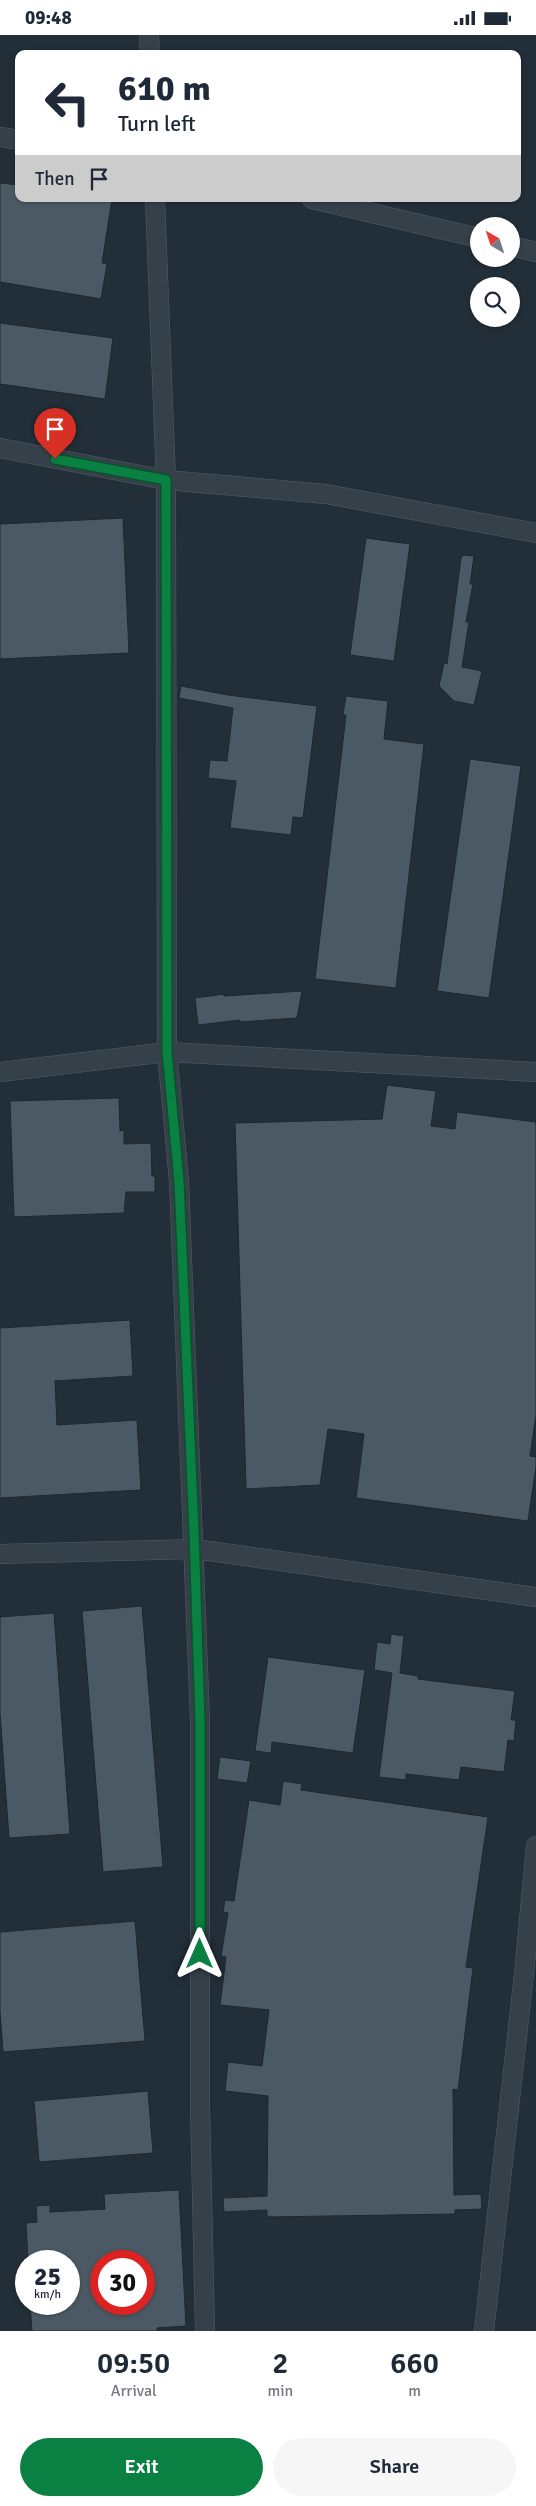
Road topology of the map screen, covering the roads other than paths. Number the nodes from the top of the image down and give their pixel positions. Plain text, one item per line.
1 (149, 35) edge
2 (150, 50) edge
3 (0, 137) edge
4 (15, 139) edge
5 (155, 202) edge
6 (325, 202) edge
7 (470, 236) edge
8 (520, 248) edge
9 (536, 252) edge
10 (0, 448) edge
11 (166, 480) junction
12 (536, 533) edge
13 (167, 1052) junction
14 (0, 1071) edge
15 (536, 1072) edge
16 (195, 1549) junction
17 (0, 1555) edge
18 (536, 1597) edge
19 (536, 1846) edge
20 (529, 1992) edge
21 (205, 2331) edge
22 (484, 2331) edge

1 - 2 street
3 - 4 street
5 - 11 street
6 - 7 street
8 - 9 street
10 - 11 street
11 - 12 street
11 - 13 street
13 - 14 street
13 - 15 street
13 - 16 street
16 - 17 street
16 - 18 street
16 - 21 street
19 - 20 street
20 - 22 street

